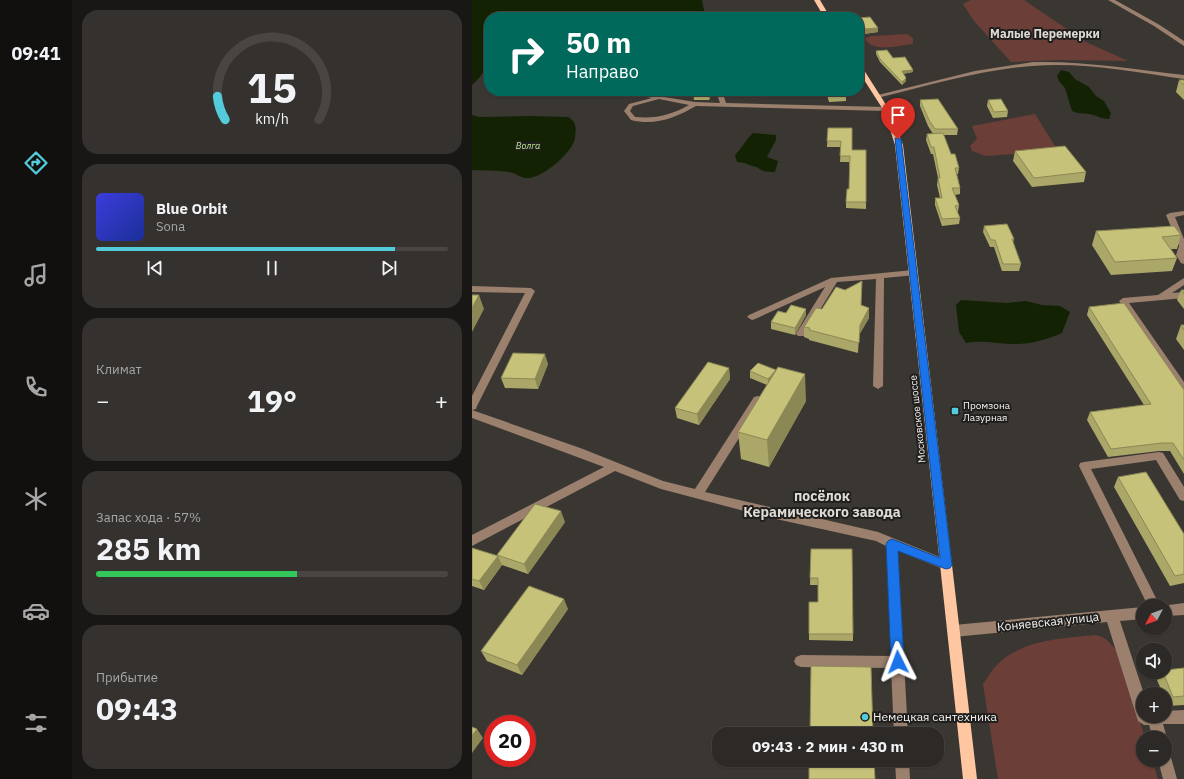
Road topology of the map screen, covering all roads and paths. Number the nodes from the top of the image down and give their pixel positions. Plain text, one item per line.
1 (817, 0) edge
2 (1111, 0) edge
3 (825, 12) edge
4 (1184, 44) edge
5 (1109, 68) junction
6 (1184, 71) edge
7 (864, 75) edge
8 (1184, 77) edge
9 (650, 96) edge
10 (721, 96) edge
11 (878, 96) junction
12 (661, 98) junction
13 (696, 104) junction
14 (724, 105) junction
15 (886, 109) junction
16 (1184, 213) edge
17 (1184, 261) edge
18 (913, 273) junction
19 (880, 276) junction
20 (834, 280) junction
21 (1184, 281) edge
22 (472, 289) edge
23 (1184, 295) edge
24 (1160, 298) junction
25 (752, 317) dead end
26 (801, 334) dead end
27 (878, 386) dead end
28 (1184, 389) edge
29 (758, 400) edge
30 (472, 406) edge
31 (472, 414) edge
32 (615, 466) junction
33 (698, 494) junction
34 (1184, 497) edge
35 (472, 541) edge
36 (892, 544) junction
37 (946, 565) junction
38 (1150, 599) edge
39 (1184, 609) edge
40 (1172, 610) edge
41 (1136, 614) edge
42 (1112, 616) junction
43 (954, 631) junction
44 (801, 661) dead end
45 (898, 662) junction
46 (1137, 687) edge
47 (1172, 717) edge
48 (1184, 717) edge
49 (901, 727) edge
50 (902, 767) edge
51 (1167, 767) edge
52 (903, 779) edge
53 (970, 779) edge
54 (1170, 779) edge

1 - 3 main road
2 - 4 street
5 - 6 street
5 - 8 street
5 - 11 street
7 - 11 main road, Московское шоссе
9 - 12 street
10 - 14 street
11 - 15 main road, Московское шоссе
12 - 13 street
12 - 13 street
13 - 14 street
14 - 15 street
15 - 18 main road, Московское шоссе
16 - 17 street
18 - 19 street
18 - 37 main road, Московское шоссе
19 - 20 street
19 - 27 street
20 - 25 street
20 - 26 street
21 - 24 street
22 - 30 street
23 - 24 street
24 - 28 street
29 - 33 street
31 - 32 street
32 - 33 street
32 - 35 street
33 - 36 street
34 - 38 street
36 - 37 street
36 - 45 street
37 - 43 main road, Московское шоссе
39 - 40 street
41 - 42 street, Коняевская улица
42 - 43 street, Коняевская улица
42 - 46 street
43 - 53 main road, Московское шоссе
44 - 45 street
45 - 49 street
47 - 48 street
50 - 52 street
51 - 54 street

